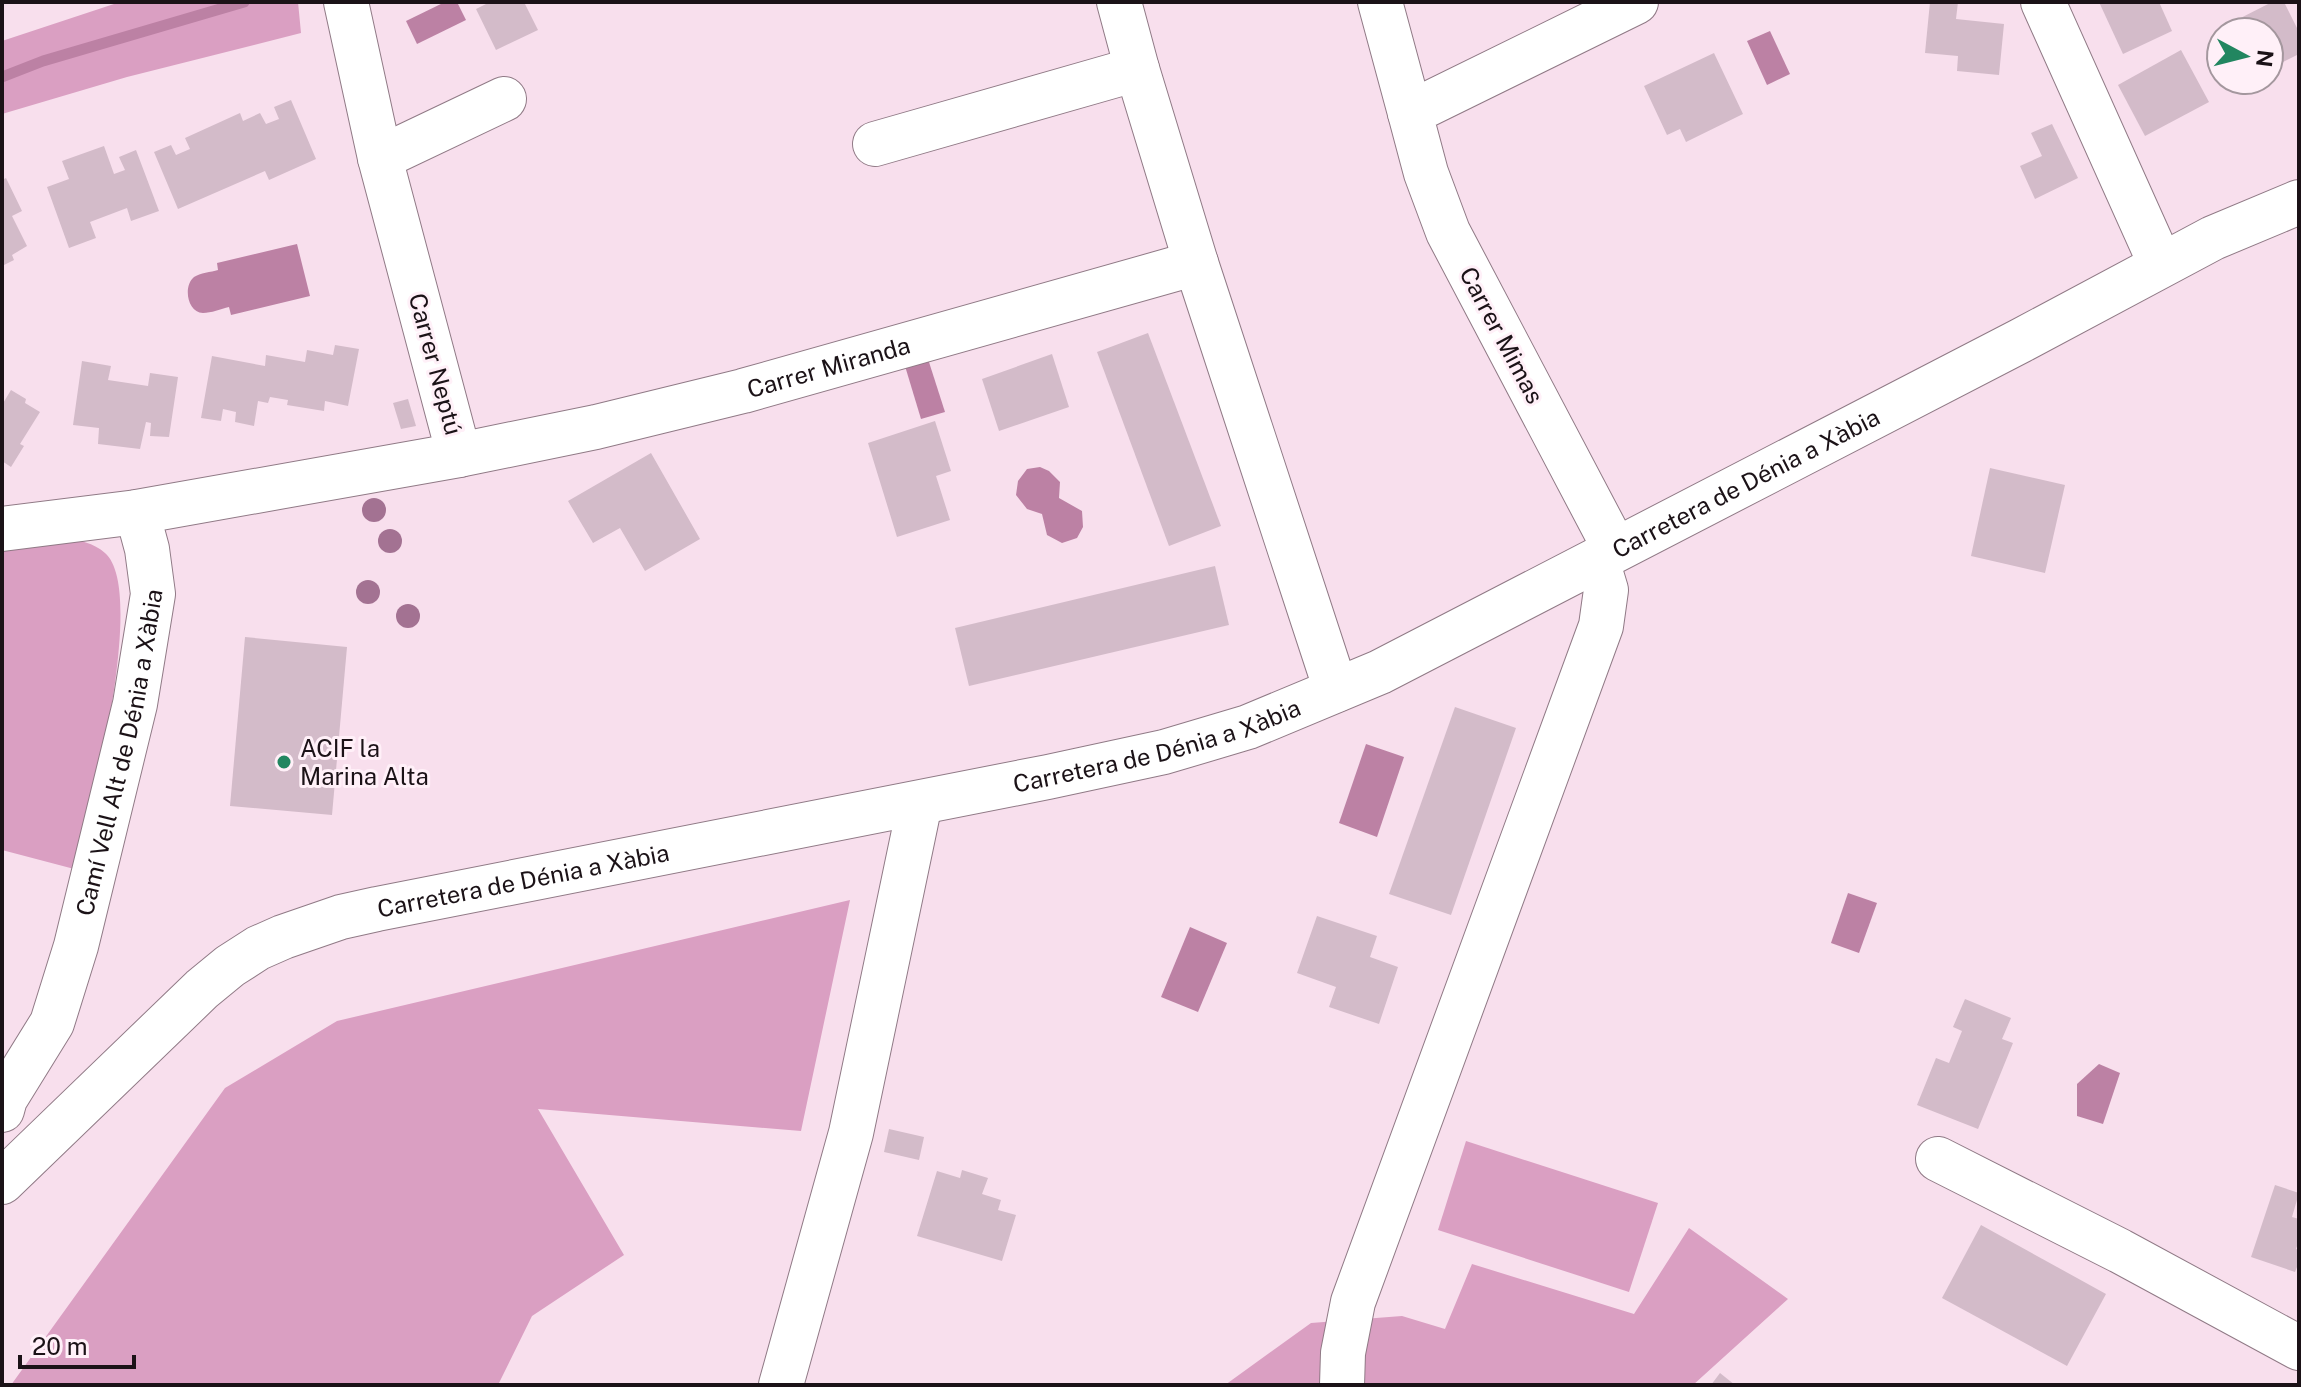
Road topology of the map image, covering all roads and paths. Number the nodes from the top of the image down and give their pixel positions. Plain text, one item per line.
1 (346, 2) edge
2 (1119, 2) edge
3 (1380, 2) edge
4 (1636, 2) edge
5 (2043, 2) edge
6 (1137, 69) junction
7 (504, 99) dead end
8 (1410, 113) junction
9 (875, 144) dead end
10 (380, 158) junction
11 (2299, 202) edge
12 (1196, 263) junction
13 (2161, 265) junction
14 (459, 455) junction
15 (137, 512) junction
16 (2, 529) edge
17 (1606, 554) junction
18 (1336, 690) junction
19 (920, 803) junction
20 (3, 1102) edge
21 (1938, 1159) dead end
22 (2, 1182) edge
23 (2299, 1348) edge
24 (781, 1385) edge
25 (1342, 1385) edge

1 - 10 street, Carrer Neptú
2 - 6 street
3 - 8 street, Carrer Mimas
4 - 8 street
5 - 13 street
6 - 9 street
6 - 12 street
7 - 10 street
8 - 17 street, Carrer Mimas
10 - 14 street, Carrer Neptú
11 - 13 street, Carretera de Dénia a Xàbia
12 - 14 street, Carrer Miranda
12 - 18 street
13 - 17 street, Carretera de Dénia a Xàbia
14 - 15 street, Carrer Neptú
15 - 16 street
15 - 20 street, Camí Vell Alt de Dénia a Xàbia
17 - 18 street, Carretera de Dénia a Xàbia
17 - 25 street, Carrer Mimas
18 - 19 street, Carretera de Dénia a Xàbia
19 - 22 street, Carretera de Dénia a Xàbia
19 - 24 street
21 - 23 street

